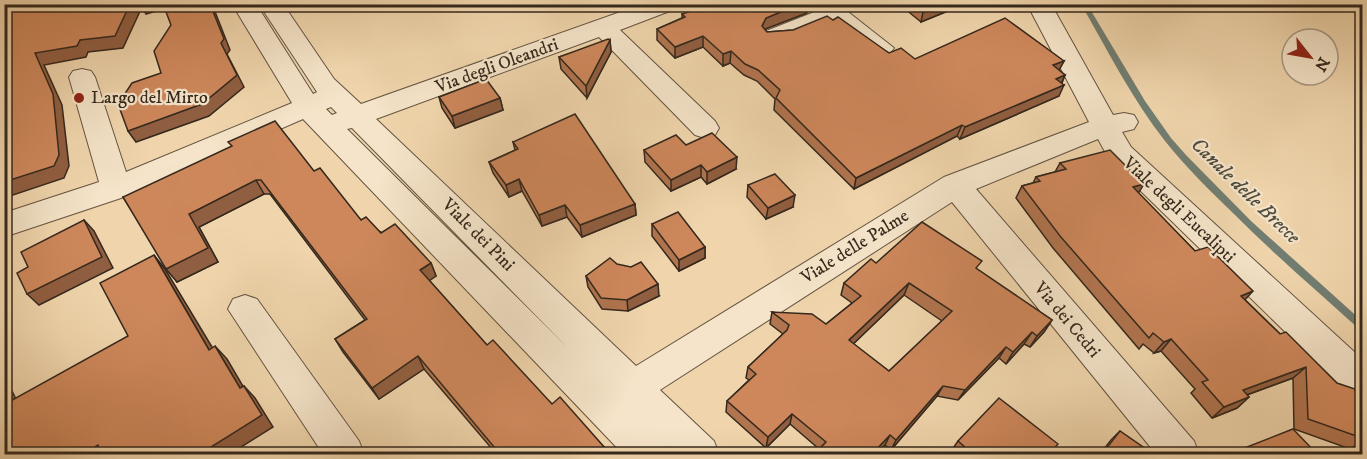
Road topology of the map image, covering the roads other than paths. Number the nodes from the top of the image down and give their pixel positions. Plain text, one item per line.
1 (12, 4) edge
2 (244, 4) edge
3 (271, 4) edge
4 (667, 4) edge
5 (1039, 4) edge
6 (1058, 4) edge
7 (4, 7) edge
8 (828, 9) edge
9 (603, 27) junction
10 (776, 36) edge
11 (881, 48) edge
12 (82, 76) dead end
13 (336, 94) junction
14 (358, 116) junction
15 (318, 117) junction
16 (1114, 124) junction
17 (705, 128) dead end
18 (955, 185) junction
19 (116, 188) junction
20 (4, 225) edge
21 (245, 309) dead end
22 (1362, 358) edge
23 (1362, 382) edge
24 (632, 388) junction
25 (606, 410) junction
26 (345, 454) edge
27 (649, 454) edge
28 (700, 454) edge
29 (1180, 454) edge

1 - 7 street
2 - 15 street, Viale dei Pini
3 - 13 street, Viale dei Pini
4 - 9 street, Via degli Oleandri
5 - 16 street, Viale degli Eucalipti
6 - 16 street, Viale degli Eucalipti
8 - 10 street
8 - 11 street
9 - 14 street, Via degli Oleandri
9 - 17 street
12 - 19 street
13 - 14 street, Viale dei Pini
13 - 15 street
14 - 15 street, Via degli Oleandri
14 - 24 street, Viale dei Pini
15 - 19 street
15 - 25 street, Viale dei Pini
16 - 18 street, Viale delle Palme
16 - 22 street, Viale degli Eucalipti
16 - 23 street, Viale degli Eucalipti
18 - 24 street, Viale delle Palme
18 - 29 street, Via dei Cedri
19 - 20 street
21 - 26 street
24 - 25 street, Viale delle Palme
24 - 28 street, Viale dei Pini
25 - 27 street, Viale dei Pini

